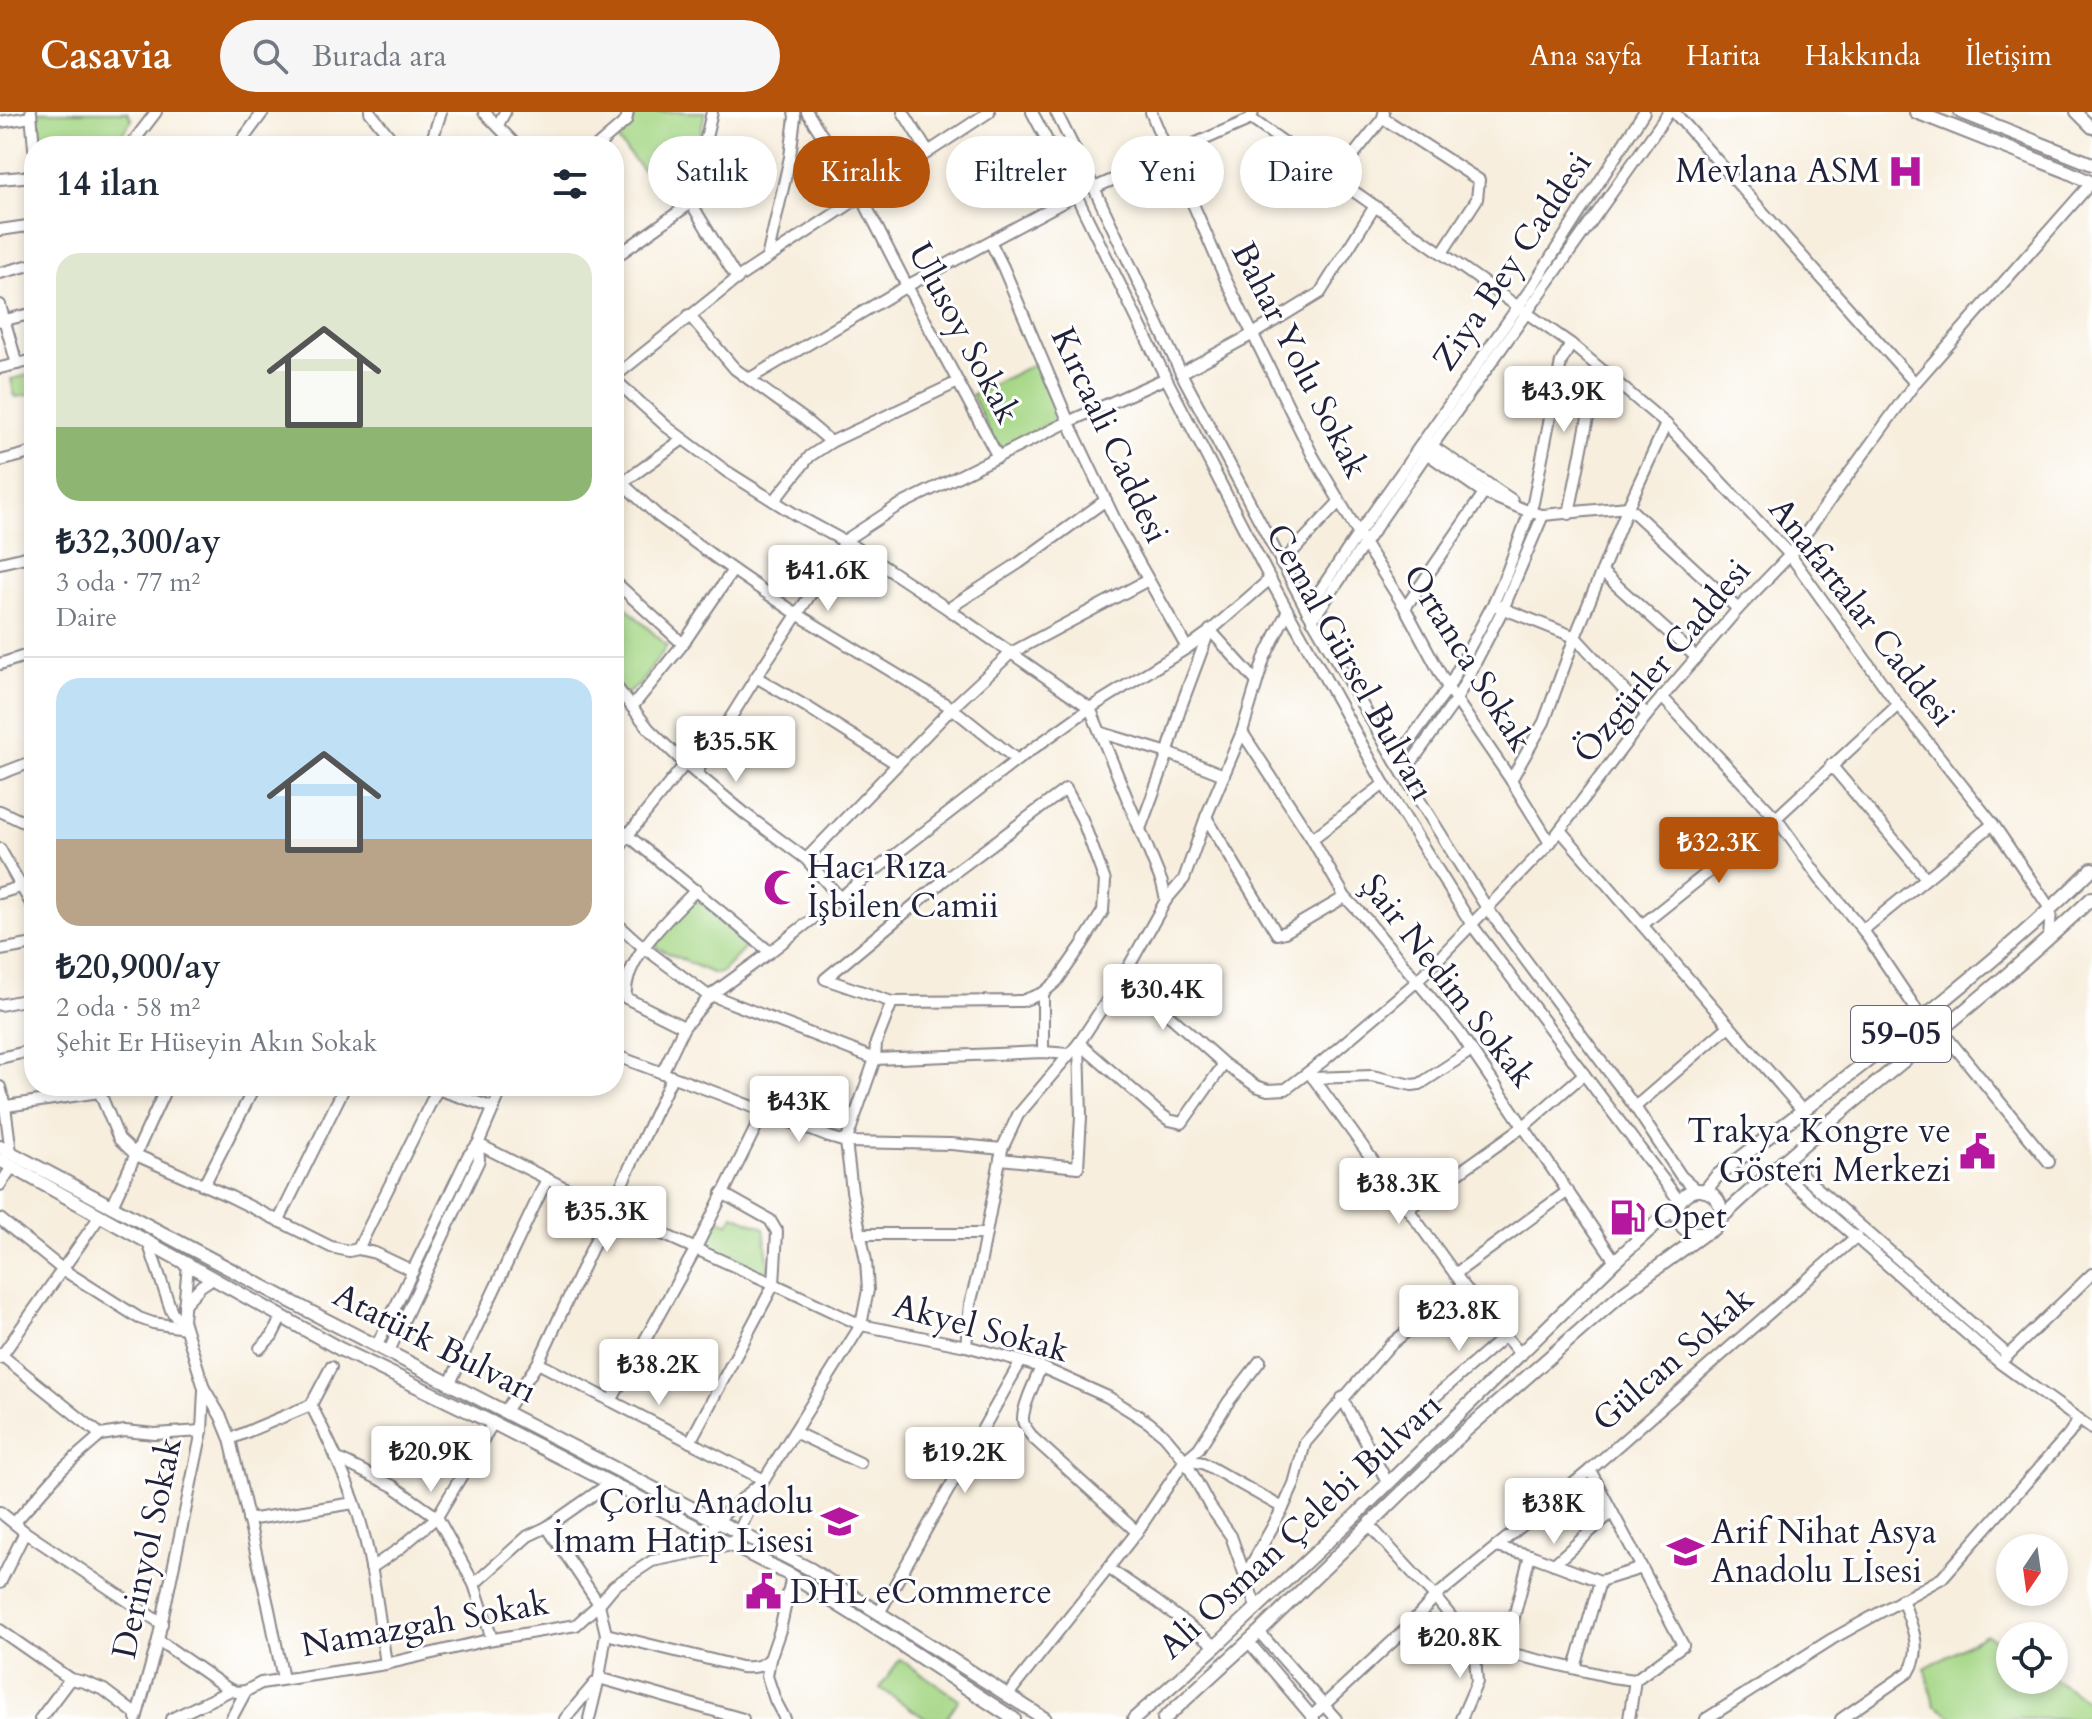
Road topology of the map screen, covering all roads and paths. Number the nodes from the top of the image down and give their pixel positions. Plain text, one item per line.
1 (263, 112) edge
2 (370, 112) edge
3 (441, 112) edge
4 (484, 112) edge
5 (505, 112) edge
6 (628, 112) edge
7 (712, 112) edge
8 (794, 112) edge
9 (807, 112) edge
10 (903, 112) edge
11 (989, 112) edge
12 (1032, 112) edge
13 (1056, 112) edge
14 (1151, 112) edge
15 (1644, 112) edge
16 (1672, 112) edge
17 (1916, 112) edge
18 (1961, 112) edge
19 (2076, 112) edge
20 (150, 114) edge
21 (31, 115) edge
22 (1383, 115) edge
23 (1252, 116) edge
24 (0, 122) edge
25 (498, 125) junction
26 (2092, 128) edge
27 (33, 136) edge
28 (136, 136) edge
29 (245, 136) edge
30 (389, 136) edge
31 (433, 136) edge
32 (508, 136) edge
33 (609, 136) edge
34 (706, 136) edge
35 (822, 136) edge
36 (918, 136) edge
37 (1045, 136) edge
38 (1068, 136) edge
39 (1161, 136) edge
40 (1208, 136) edge
41 (1279, 136) edge
42 (1362, 143) edge
43 (930, 151) edge
44 (2092, 164) edge
45 (24, 177) edge
46 (0, 179) edge
47 (2092, 183) edge
48 (1095, 190) edge
49 (1362, 197) edge
50 (1375, 206) junction
51 (684, 208) edge
52 (694, 208) edge
53 (843, 208) edge
54 (867, 208) edge
55 (1053, 208) edge
56 (1082, 208) edge
57 (1195, 208) edge
58 (24, 226) edge
59 (0, 230) edge
60 (991, 243) junction
61 (624, 251) edge
62 (1442, 253) junction
63 (767, 258) junction
64 (24, 267) edge
65 (0, 273) edge
66 (737, 279) junction
67 (907, 286) junction
68 (0, 305) edge
69 (1522, 309) junction
70 (24, 315) edge
71 (689, 315) junction
72 (2, 320) edge
73 (1253, 334) junction
74 (1571, 344) junction
75 (24, 362) edge
76 (17, 364) junction
77 (1598, 367) junction
78 (0, 368) edge
79 (624, 370) edge
80 (1181, 373) junction
81 (1166, 378) junction
82 (749, 379) junction
83 (958, 382) junction
84 (1915, 383) junction
85 (624, 387) edge
86 (1068, 422) junction
87 (1666, 424) junction
88 (683, 439) junction
89 (831, 442) junction
90 (1425, 447) junction
91 (24, 455) edge
92 (998, 457) junction
93 (0, 461) edge
94 (624, 482) edge
95 (624, 490) edge
96 (1484, 493) junction
97 (1106, 500) junction
98 (774, 501) junction
99 (1339, 502) junction
100 (1628, 507) junction
101 (1530, 512) junction
102 (1569, 514) junction
103 (1543, 515) junction
104 (1361, 538) junction
105 (844, 542) junction
106 (1790, 555) junction
107 (24, 557) edge
108 (0, 563) edge
109 (1281, 564) junction
110 (733, 570) junction
111 (1602, 572) junction
112 (1270, 579) junction
113 (1148, 580) junction
114 (624, 590) edge
115 (1498, 606) junction
116 (1405, 608) junction
117 (948, 609) junction
118 (1738, 609) junction
119 (1287, 612) junction
120 (797, 614) junction
121 (1309, 615) junction
122 (1210, 631) junction
123 (1575, 637) junction
124 (683, 644) junction
125 (1187, 648) junction
126 (1011, 653) junction
127 (24, 656) edge
128 (1696, 657) junction
129 (0, 664) edge
130 (756, 677) junction
131 (1256, 681) junction
132 (1448, 688) junction
133 (624, 697) edge
134 (1662, 697) junction
135 (1456, 700) junction
136 (1898, 705) junction
137 (632, 707) junction
138 (952, 708) junction
139 (1090, 708) junction
140 (1647, 715) junction
141 (1242, 732) junction
142 (1102, 733) junction
143 (1168, 753) junction
144 (1017, 760) junction
145 (1395, 761) junction
146 (685, 764) junction
147 (897, 764) junction
148 (24, 765) edge
149 (1831, 765) junction
150 (696, 773) junction
151 (0, 774) edge
152 (1403, 774) junction
153 (1224, 775) junction
154 (1511, 780) junction
155 (1384, 784) junction
156 (0, 811) edge
157 (1206, 817) junction
158 (1776, 818) junction
159 (24, 822) edge
160 (1993, 824) junction
161 (1140, 829) junction
162 (1560, 830) junction
163 (624, 833) edge
164 (627, 836) junction
165 (1312, 839) junction
166 (624, 841) edge
167 (1550, 843) junction
168 (0, 849) edge
169 (806, 859) junction
170 (2092, 869) edge
171 (1926, 878) junction
172 (20, 887) junction
173 (696, 890) junction
174 (0, 893) edge
175 (24, 893) edge
176 (1345, 897) junction
177 (840, 898) junction
178 (2092, 898) edge
179 (1166, 900) junction
180 (1487, 908) junction
181 (2051, 910) junction
182 (1472, 925) junction
183 (1642, 925) junction
184 (624, 930) edge
185 (1863, 930) junction
186 (2049, 937) junction
187 (24, 946) edge
188 (643, 947) junction
189 (0, 950) edge
190 (770, 952) junction
191 (1124, 975) junction
192 (1418, 981) junction
193 (1043, 993) junction
194 (711, 996) junction
195 (24, 1000) edge
196 (892, 1002) junction
197 (0, 1005) edge
198 (1922, 1018) junction
199 (1729, 1026) junction
200 (684, 1027) junction
201 (1941, 1030) junction
202 (1079, 1043) junction
203 (1472, 1050) junction
204 (24, 1052) edge
205 (1043, 1052) junction
206 (1069, 1054) junction
207 (0, 1058) edge
208 (624, 1059) edge
209 (875, 1059) junction
210 (1224, 1064) junction
211 (1584, 1074) junction
212 (667, 1075) junction
213 (1311, 1075) junction
214 (0, 1087) edge
215 (59, 1096) edge
216 (101, 1096) edge
217 (163, 1096) edge
218 (250, 1096) edge
219 (340, 1096) edge
220 (431, 1096) edge
221 (460, 1096) edge
222 (499, 1096) edge
223 (3, 1106) edge
224 (1635, 1107) junction
225 (494, 1108) junction
226 (1802, 1110) junction
227 (763, 1113) junction
228 (1524, 1126) junction
229 (846, 1142) junction
230 (478, 1144) junction
231 (1001, 1154) junction
232 (136, 1155) junction
233 (6, 1157) edge
234 (2049, 1162) dead end
235 (1780, 1163) junction
236 (547, 1179) junction
237 (0, 1185) edge
238 (204, 1185) junction
239 (1701, 1190) junction
240 (1568, 1191) junction
241 (722, 1193) junction
242 (1679, 1205) junction
243 (112, 1206) junction
244 (1408, 1209) junction
245 (609, 1210) junction
246 (100, 1216) junction
247 (0, 1219) edge
248 (1720, 1219) junction
249 (279, 1220) junction
250 (1705, 1233) junction
251 (860, 1234) junction
252 (986, 1234) junction
253 (1857, 1236) junction
254 (148, 1242) junction
255 (192, 1248) junction
256 (358, 1249) junction
257 (695, 1250) junction
258 (1615, 1261) junction
259 (188, 1264) junction
260 (62, 1269) junction
261 (413, 1271) junction
262 (1455, 1274) junction
263 (2092, 1274) edge
264 (213, 1278) junction
265 (774, 1284) junction
266 (1463, 1285) junction
267 (184, 1304) junction
268 (282, 1316) junction
269 (1956, 1317) junction
270 (184, 1324) junction
271 (861, 1325) junction
272 (1505, 1336) junction
273 (966, 1346) junction
274 (260, 1348) dead end
275 (383, 1348) junction
276 (1, 1355) edge
277 (1521, 1355) junction
278 (2004, 1359) junction
279 (1021, 1361) junction
280 (1260, 1361) dead end
281 (538, 1363) junction
282 (331, 1367) dead end
283 (1041, 1367) junction
284 (450, 1383) junction
285 (204, 1388) junction
286 (1436, 1396) dead end
287 (1342, 1398) junction
288 (611, 1401) junction
289 (311, 1405) junction
290 (505, 1411) junction
291 (2079, 1419) junction
292 (493, 1423) junction
293 (2092, 1429) edge
294 (202, 1431) junction
295 (794, 1432) junction
296 (101, 1435) junction
297 (230, 1439) junction
298 (690, 1442) junction
299 (336, 1458) junction
300 (1185, 1460) junction
301 (860, 1463) dead end
302 (1590, 1470) junction
303 (764, 1480) junction
304 (610, 1483) junction
305 (1387, 1484) junction
306 (354, 1503) junction
307 (1283, 1508) junction
308 (0, 1512) edge
309 (1612, 1512) junction
310 (437, 1517) junction
311 (248, 1520) junction
312 (717, 1520) junction
313 (15, 1522) junction
314 (1369, 1525) junction
315 (547, 1527) junction
316 (25, 1532) junction
317 (738, 1532) junction
318 (1137, 1532) junction
319 (709, 1533) junction
320 (732, 1545) junction
321 (1496, 1547) junction
322 (694, 1552) junction
323 (1530, 1555) junction
324 (1554, 1564) junction
325 (371, 1568) junction
326 (1108, 1568) junction
327 (1642, 1568) junction
328 (792, 1576) junction
329 (1245, 1576) junction
330 (1600, 1581) junction
331 (0, 1583) edge
332 (474, 1584) junction
333 (1435, 1597) junction
334 (1902, 1599) junction
335 (599, 1604) junction
336 (1256, 1607) junction
337 (879, 1613) junction
338 (162, 1624) junction
339 (0, 1630) edge
340 (1259, 1632) junction
341 (606, 1634) junction
342 (492, 1639) junction
343 (158, 1640) junction
344 (1248, 1641) junction
345 (1474, 1645) junction
346 (1216, 1646) junction
347 (1505, 1652) junction
348 (770, 1659) junction
349 (386, 1664) junction
350 (1575, 1668) junction
351 (599, 1678) junction
352 (70, 1679) junction
353 (283, 1679) junction
354 (1635, 1680) junction
355 (231, 1690) junction
356 (246, 1691) junction
357 (1007, 1696) junction
358 (1323, 1705) junction
359 (137, 1717) edge
360 (780, 1717) edge
361 (1313, 1717) edge
362 (1135, 1718) edge
363 (40, 1719) edge
364 (171, 1719) edge
365 (231, 1719) edge
366 (565, 1719) edge
367 (589, 1719) edge
368 (743, 1719) edge
369 (1014, 1719) edge
370 (1045, 1719) edge
371 (1164, 1719) edge
372 (1336, 1719) edge
373 (1461, 1719) edge
374 (1629, 1719) edge
375 (1706, 1719) edge
376 (1841, 1719) edge

1 - 29 street
2 - 30 street
3 - 31 street
4 - 25 street
5 - 25 street
6 - 33 street
7 - 34 street
8 - 63 street
9 - 35 street, Ulusoy Sokak
10 - 36 street
11 - 43 street
12 - 37 street, Cemal Gürsel Bulvarı
13 - 38 street, Cemal Gürsel Bulvarı
14 - 39 street, Bahar Yolu Sokak
15 - 69 street, Ziya Bey Caddesi
16 - 69 street, Ziya Bey Caddesi
16 - 84 street
17 - 47 main road
18 - 44 main road
19 - 26 street
20 - 28 street
21 - 24 street
21 - 27 street
22 - 42 street
22 - 62 street
23 - 40 street
23 - 41 street, Anafartalar Caddesi
25 - 32 street
45 - 46 street
47 - 84 street, Özgürler Caddesi
48 - 80 street, Cemal Gürsel Bulvarı
49 - 50 street, Anafartalar Caddesi
50 - 62 street, Anafartalar Caddesi
50 - 73 street
51 - 61 street
52 - 66 street
53 - 63 street
54 - 67 street, Ulusoy Sokak
55 - 60 street
56 - 81 street, Cemal Gürsel Bulvarı
57 - 73 street, Bahar Yolu Sokak
58 - 59 street
60 - 67 street
60 - 86 street, Kırcaali Caddesi
62 - 69 street, Anafartalar Caddesi
63 - 66 street
64 - 65 street
66 - 71 street
67 - 82 street
67 - 83 street, Ulusoy Sokak
68 - 72 street
69 - 74 street, Anafartalar Caddesi
69 - 90 street, Ziya Bey Caddesi
70 - 72 street
71 - 79 street
71 - 82 street
72 - 76 street
73 - 80 street
73 - 99 street, Bahar Yolu Sokak
74 - 77 street, Anafartalar Caddesi
74 - 101 street
75 - 76 street
76 - 78 street
77 - 87 street, Anafartalar Caddesi
77 - 102 street
80 - 109 street, Cemal Gürsel Bulvarı
81 - 86 street
81 - 112 street, Cemal Gürsel Bulvarı
82 - 89 street
83 - 89 street
83 - 92 street, Ulusoy Sokak
84 - 106 street, Özgürler Caddesi
85 - 88 street
86 - 92 street
86 - 97 street, Kırcaali Caddesi
87 - 100 street
87 - 106 street, Anafartalar Caddesi
88 - 94 street
88 - 98 street
89 - 98 street
90 - 96 street
90 - 101 street
90 - 104 street, Ziya Bey Caddesi
91 - 93 street
92 - 105 street
95 - 110 street
96 - 101 street
96 - 116 street
97 - 113 street, Kırcaali Caddesi
97 - 117 street
98 - 105 street
99 - 104 street, Bahar Yolu Sokak
99 - 109 street
100 - 102 street
100 - 111 street
100 - 118 street
101 - 103 street
101 - 115 street
102 - 103 street
103 - 115 street
104 - 116 street, Ortanca Sokak
104 - 121 street, Ziya Bey Caddesi
105 - 117 street
105 - 120 street
106 - 118 street, Özgürler Caddesi
106 - 136 street, Anafartalar Caddesi
107 - 108 street
109 - 121 street, Cemal Gürsel Bulvarı
110 - 120 street
110 - 124 street
111 - 123 street
111 - 128 street
112 - 119 street, Cemal Gürsel Bulvarı
112 - 122 street
113 - 125 street, Kırcaali Caddesi
113 - 126 street
114 - 124 street
115 - 123 street
115 - 132 street
115 - 135 street
116 - 132 street, Ortanca Sokak
117 - 126 street
118 - 128 street, Özgürler Caddesi
119 - 131 street
119 - 155 street, Cemal Gürsel Bulvarı
120 - 130 street
120 - 138 street
121 - 145 street, Cemal Gürsel Bulvarı
122 - 125 street
122 - 131 street
122 - 143 street
123 - 140 street
123 - 154 street
124 - 137 street
125 - 139 street
126 - 138 street
126 - 139 street
127 - 129 street
128 - 134 street, Özgürler Caddesi
130 - 147 street
130 - 150 street
131 - 141 street
132 - 135 street, Ortanca Sokak
132 - 145 street
133 - 137 street
134 - 140 street, Özgürler Caddesi
134 - 158 street
135 - 152 street
135 - 154 street, Ortanca Sokak
136 - 149 street
136 - 160 street, Anafartalar Caddesi
137 - 146 street
138 - 144 street
138 - 147 street
139 - 142 street
139 - 144 street
140 - 162 street, Özgürler Caddesi
141 - 153 street
141 - 165 street, Şair Nedim Sokak
142 - 143 street
142 - 161 street
143 - 153 street
143 - 161 street
144 - 177 street
145 - 152 street, Cemal Gürsel Bulvarı
146 - 150 street
146 - 164 street
147 - 169 street
148 - 151 street
149 - 158 street
149 - 171 street
150 - 169 street
152 - 180 street, Cemal Gürsel Bulvarı
153 - 157 street
154 - 167 street, Ortanca Sokak
155 - 165 street
155 - 182 street, Cemal Gürsel Bulvarı
156 - 159 street
157 - 176 street
157 - 179 street
158 - 183 street
158 - 185 street
160 - 171 street
160 - 181 street, Anafartalar Caddesi
161 - 179 street
162 - 167 street, Özgürler Caddesi
162 - 183 street
163 - 164 street
164 - 166 street
164 - 173 street
165 - 176 street, Şair Nedim Sokak
167 - 180 street, Özgürler Caddesi
168 - 172 street
169 - 177 street
170 - 181 main road, 59-05
171 - 185 street
172 - 174 street
172 - 175 street
173 - 188 street
173 - 190 street
176 - 192 street, Şair Nedim Sokak
177 - 190 street
178 - 186 main road
179 - 191 street
180 - 182 street, Özgürler Caddesi
180 - 224 street, Cemal Gürsel Bulvarı
181 - 186 street
181 - 198 main road, 59-05
182 - 192 street, Özgürler Caddesi
182 - 211 street, Cemal Gürsel Bulvarı
183 - 199 street
184 - 188 street
185 - 198 street
186 - 201 main road
187 - 189 street
188 - 194 street
188 - 200 street
190 - 194 street
191 - 202 street
191 - 210 street, Özgürler Caddesi
192 - 203 street, Şair Nedim Sokak
192 - 213 street, Özgürler Caddesi
193 - 196 street
193 - 196 street
193 - 205 street
194 - 200 street
194 - 209 street
195 - 197 street
196 - 209 street
198 - 226 main road, 59-05
199 - 224 street
199 - 226 street
200 - 212 street
201 - 234 street
201 - 235 main road
202 - 206 street
202 - 210 street
202 - 231 street
203 - 213 street
203 - 228 street, Şair Nedim Sokak
204 - 207 street
205 - 206 street
205 - 209 street
206 - 231 street
208 - 212 street
209 - 229 street
210 - 213 street, Özgürler Caddesi
211 - 228 street
211 - 242 street, Cemal Gürsel Bulvarı
212 - 227 street
212 - 245 street
213 - 244 street
214 - 223 street
215 - 223 street
216 - 232 street
217 - 232 street
218 - 238 street
219 - 249 street
220 - 256 street
221 - 225 street
222 - 225 street
223 - 233 street
224 - 239 street, Cemal Gürsel Bulvarı
225 - 230 street
226 - 239 main road, 59-05
227 - 229 street
227 - 241 street
228 - 240 street, Şair Nedim Sokak
228 - 244 street
229 - 231 street
229 - 251 street
230 - 236 street, Akyel Sokak
230 - 261 street
230 - 275 street
231 - 252 street
232 - 238 street
232 - 243 street
233 - 237 street
233 - 243 main road, Atatürk Bulvarı
233 - 246 main road, Atatürk Bulvarı
235 - 248 main road
235 - 253 street
235 - 269 street
236 - 245 street, Akyel Sokak
236 - 284 street
238 - 249 street
239 - 242 main road
239 - 248 main road
240 - 258 street, Şair Nedim Sokak
240 - 262 street
241 - 257 street
241 - 265 street
242 - 250 main road
242 - 258 main road, Ali Osman Çelebi Bulvarı
243 - 255 main road, Atatürk Bulvarı
244 - 262 street
245 - 257 street, Akyel Sokak
245 - 281 street
246 - 254 main road, Atatürk Bulvarı
246 - 260 street
247 - 260 street
248 - 250 main road
249 - 256 street
250 - 314 main road, Ali Osman Çelebi Bulvarı
251 - 252 street
251 - 271 street
252 - 273 street
253 - 269 street
253 - 302 street, Gülcan Sokak
254 - 259 main road, Atatürk Bulvarı
254 - 270 street
255 - 259 main road
255 - 275 main road, Atatürk Bulvarı
256 - 261 street
257 - 265 street, Akyel Sokak
257 - 288 street
258 - 277 main road, Ali Osman Çelebi Bulvarı
259 - 264 main road, Atatürk Bulvarı
259 - 267 street
260 - 270 street
260 - 276 street
261 - 275 street
262 - 266 street
263 - 278 street
264 - 267 street
264 - 268 main road, Atatürk Bulvarı
265 - 271 street, Akyel Sokak
265 - 298 street
266 - 272 street
266 - 287 street
267 - 270 street
268 - 274 street
268 - 292 main road, Atatürk Bulvarı
269 - 278 street
270 - 285 street
271 - 273 street, Akyel Sokak
271 - 295 street
272 - 277 street
272 - 286 street
273 - 279 street, Akyel Sokak
275 - 284 main road, Atatürk Bulvarı
276 - 296 street
277 - 305 main road, Ali Osman Çelebi Bulvarı
278 - 291 street
279 - 283 street, Akyel Sokak
279 - 337 street
280 - 300 street
281 - 288 street
281 - 290 street
282 - 289 street
283 - 300 street, Akyel Sokak
283 - 318 street
284 - 290 main road, Atatürk Bulvarı
285 - 294 street, Derinyol Sokak
285 - 297 street
287 - 305 street
287 - 307 street
288 - 298 street
289 - 297 street
289 - 299 street
290 - 312 main road, Atatürk Bulvarı
291 - 293 street
291 - 334 street
292 - 304 main road, Atatürk Bulvarı
292 - 310 street
294 - 296 street
294 - 338 street, Derinyol Sokak
295 - 301 street
295 - 303 street
296 - 313 street
297 - 311 street
298 - 303 street
299 - 306 street
299 - 310 street
300 - 307 street
300 - 318 street
300 - 329 street, Akyel Sokak
302 - 309 street
302 - 321 street, Gülcan Sokak
303 - 312 street
303 - 317 street
304 - 315 street
304 - 319 main road, Atatürk Bulvarı
305 - 336 main road, Ali Osman Çelebi Bulvarı
306 - 311 street
306 - 325 street
307 - 329 street
308 - 313 street
309 - 324 street
309 - 327 street
310 - 325 street
310 - 332 street
311 - 353 street
312 - 317 main road, Atatürk Bulvarı
312 - 319 street
313 - 316 street
314 - 333 street
314 - 340 main road, Ali Osman Çelebi Bulvarı
315 - 332 street
315 - 335 street
316 - 331 street
316 - 338 street
317 - 320 street
317 - 337 main road, Atatürk Bulvarı
318 - 326 street
319 - 320 main road, Atatürk Bulvarı
319 - 322 street
320 - 322 street, Namazgah Sokak
320 - 328 main road, Atatürk Bulvarı
321 - 323 street
321 - 333 street, Gülcan Sokak
322 - 335 street, Namazgah Sokak
323 - 324 street
323 - 347 street
324 - 330 street
325 - 349 street
326 - 346 street
326 - 357 street
327 - 330 street
327 - 354 street
328 - 348 street
328 - 369 main road, Atatürk Bulvarı
329 - 336 street, Akyel Sokak
330 - 350 street
332 - 342 street
333 - 345 street
333 - 358 street, Gülcan Sokak
334 - 375 street
334 - 376 street
335 - 341 street
335 - 342 street, Namazgah Sokak
336 - 346 main road, Ali Osman Çelebi Bulvarı
337 - 357 main road, Atatürk Bulvarı
338 - 343 street, Derinyol Sokak
339 - 352 street
340 - 344 main road, Ali Osman Çelebi Bulvarı
340 - 358 street
341 - 348 street
341 - 351 street
342 - 349 street, Namazgah Sokak
343 - 355 street
343 - 359 street, Derinyol Sokak
344 - 361 street
344 - 371 main road, Ali Osman Çelebi Bulvarı
345 - 347 street
345 - 373 street
346 - 362 main road, Ali Osman Çelebi Bulvarı
347 - 350 street
348 - 360 street
349 - 353 street, Namazgah Sokak
350 - 354 street
351 - 366 street
351 - 367 street
351 - 368 street
352 - 359 street
352 - 363 street
353 - 356 street, Namazgah Sokak
354 - 374 street
355 - 356 street
355 - 364 street
356 - 365 street
357 - 370 main road, Atatürk Bulvarı
358 - 361 street, Gülcan Sokak
358 - 372 street

